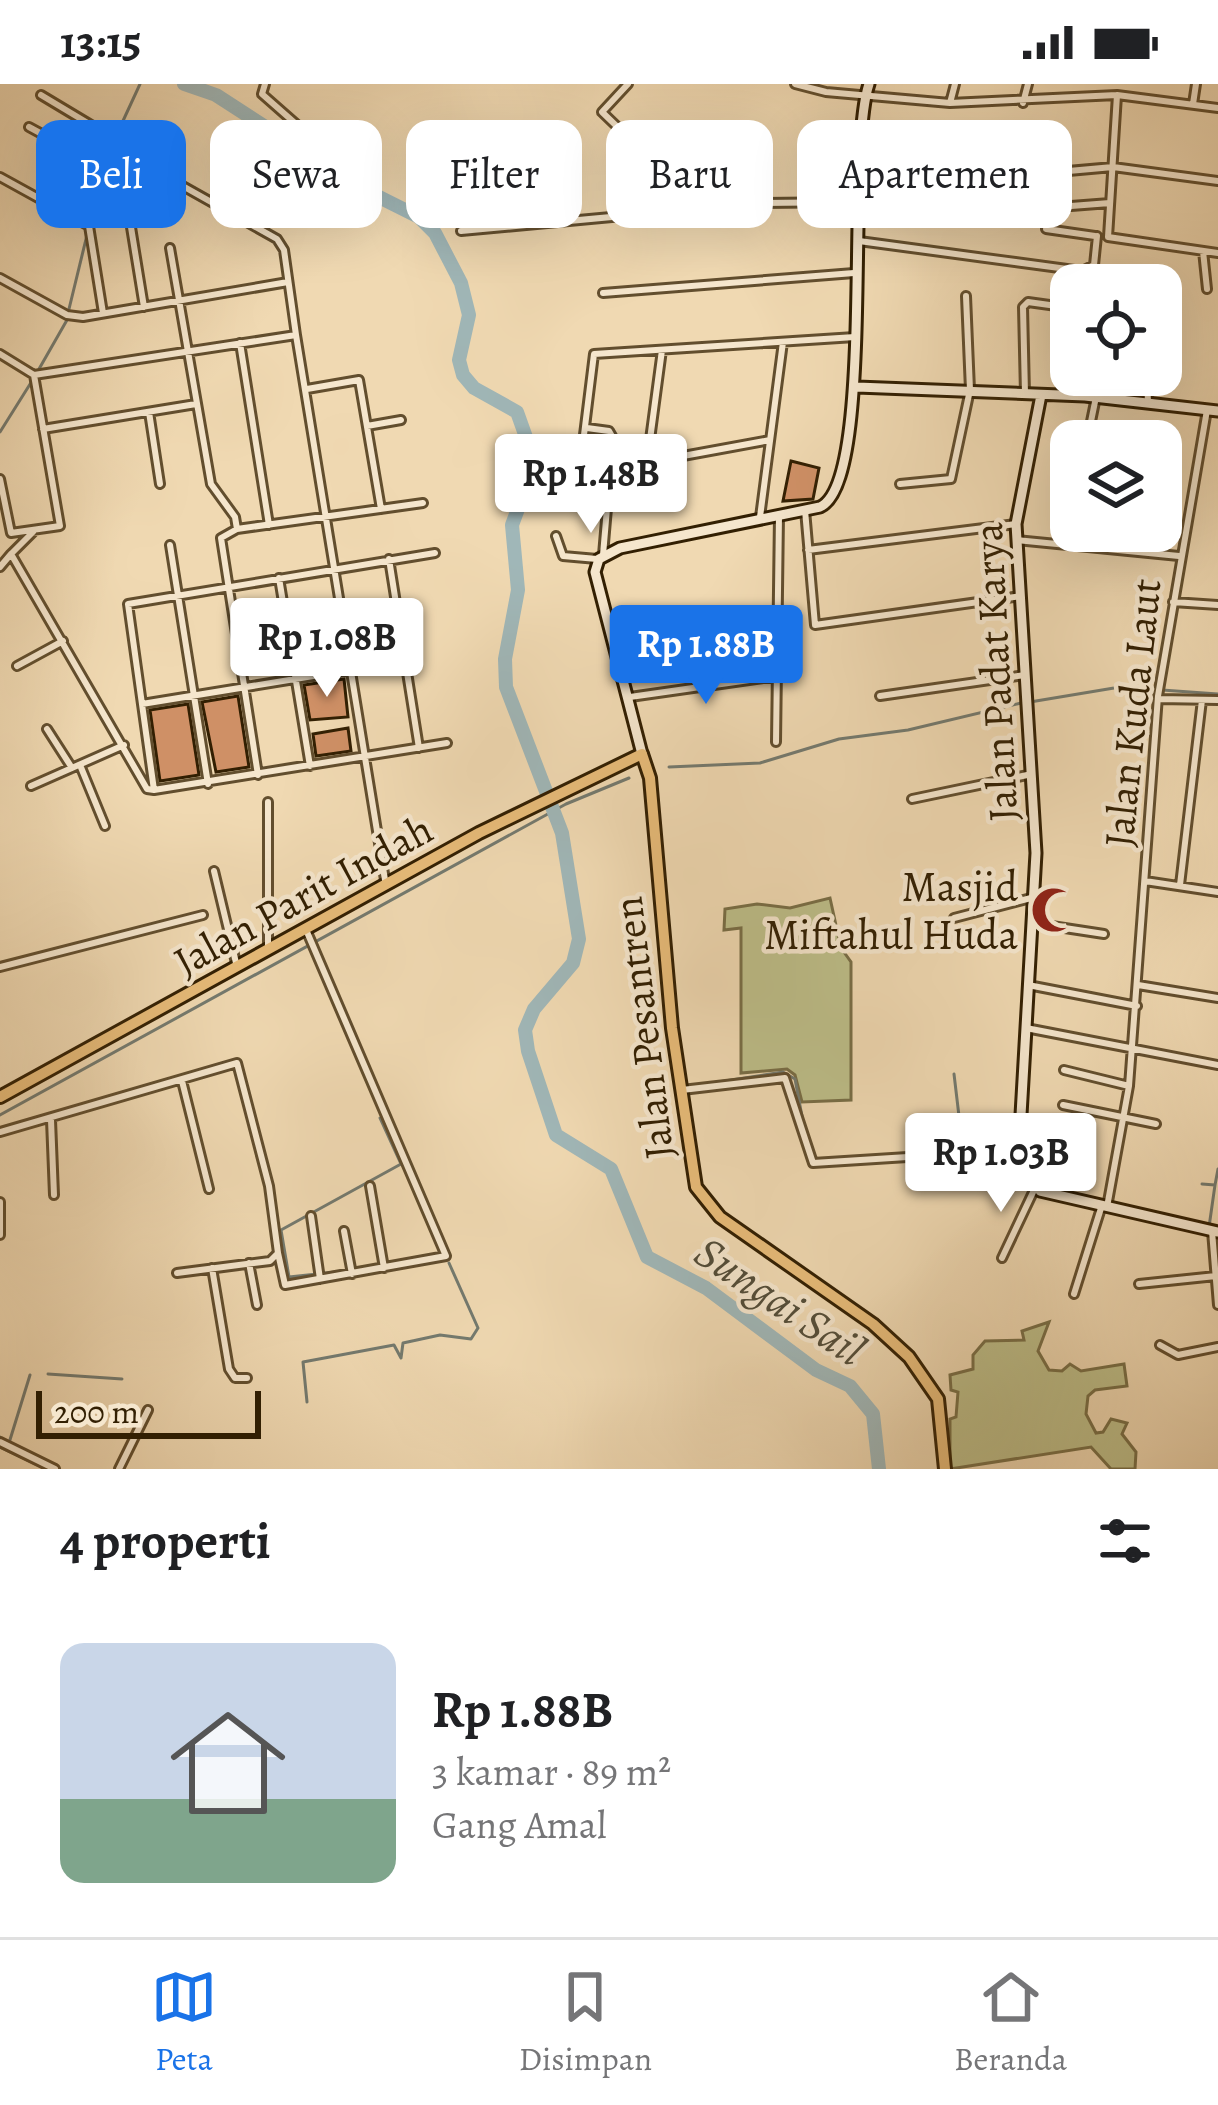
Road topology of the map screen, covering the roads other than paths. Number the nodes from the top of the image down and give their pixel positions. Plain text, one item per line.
1 (265, 84) edge
2 (628, 84) edge
3 (796, 84) edge
4 (955, 84) edge
5 (1028, 84) edge
6 (1196, 84) edge
7 (810, 86) edge
8 (868, 89) edge
9 (41, 95) dead end
10 (1117, 95) junction
11 (950, 103) junction
12 (1024, 104) junction
13 (1192, 104) junction
14 (1218, 108) edge
15 (83, 120) edge
16 (291, 120) edge
17 (610, 120) edge
18 (864, 120) edge
19 (28, 127) dead end
20 (36, 131) edge
21 (1113, 167) junction
22 (1072, 171) edge
23 (0, 177) edge
24 (1218, 181) edge
25 (186, 188) edge
26 (1110, 203) junction
27 (1072, 206) edge
28 (606, 218) edge
29 (131, 228) edge
30 (856, 228) edge
31 (1046, 229) dead end
32 (461, 232) dead end
33 (1097, 236) junction
34 (1108, 237) junction
35 (856, 241) junction
36 (170, 248) dead end
37 (1203, 251) junction
38 (1218, 253) edge
39 (1094, 264) edge
40 (1050, 267) edge
41 (854, 273) junction
42 (0, 278) edge
43 (288, 282) junction
44 (1207, 290) dead end
45 (603, 292) dead end
46 (966, 296) dead end
47 (180, 301) junction
48 (1050, 305) edge
49 (144, 307) junction
50 (103, 313) junction
51 (296, 334) junction
52 (856, 337) junction
53 (783, 342) junction
54 (240, 343) junction
55 (662, 350) junction
56 (188, 351) junction
57 (0, 354) edge
58 (34, 375) junction
59 (857, 388) junction
60 (307, 389) junction
61 (970, 390) junction
62 (1025, 394) junction
63 (1041, 395) junction
64 (1148, 396) edge
65 (1091, 397) junction
66 (1148, 403) junction
67 (196, 404) junction
68 (1213, 411) edge
69 (148, 412) junction
70 (401, 420) dead end
71 (1089, 420) edge
72 (367, 425) junction
73 (586, 428) junction
74 (43, 429) junction
75 (770, 440) junction
76 (647, 462) junction
77 (609, 468) junction
78 (0, 481) edge
79 (160, 484) dead end
80 (900, 484) dead end
81 (423, 503) dead end
82 (381, 509) junction
83 (805, 510) junction
84 (779, 515) junction
85 (325, 518) junction
86 (760, 519) junction
87 (1016, 524) junction
88 (269, 526) junction
89 (237, 530) junction
90 (33, 532) junction
91 (556, 536) dead end
92 (1016, 541) junction
93 (170, 545) dead end
94 (808, 550) junction
95 (435, 553) dead end
96 (11, 554) junction
97 (1179, 556) junction
98 (600, 557) junction
99 (389, 560) junction
100 (0, 567) edge
101 (334, 568) junction
102 (278, 578) junction
103 (228, 586) junction
104 (176, 593) junction
105 (1021, 596) junction
106 (1173, 602) junction
107 (1218, 605) edge
108 (63, 641) junction
109 (405, 661) junction
110 (17, 666) dead end
111 (350, 669) junction
112 (1026, 675) junction
113 (777, 676) junction
114 (295, 678) junction
115 (244, 686) junction
116 (193, 695) junction
117 (880, 696) dead end
118 (629, 697) junction
119 (1158, 698) junction
120 (1202, 700) junction
121 (1218, 700) edge
122 (142, 704) junction
123 (47, 729) dead end
124 (776, 742) dead end
125 (447, 743) dead end
126 (124, 745) junction
127 (419, 748) junction
128 (642, 754) junction
129 (364, 757) junction
130 (76, 766) junction
131 (310, 766) junction
132 (1033, 774) junction
133 (258, 775) junction
134 (208, 784) junction
135 (32, 786) dead end
136 (154, 790) junction
137 (912, 799) dead end
138 (268, 802) dead end
139 (105, 826) dead end
140 (214, 871) dead end
141 (1145, 880) junction
142 (1180, 885) junction
143 (386, 888) junction
144 (1218, 892) edge
145 (1033, 897) junction
146 (203, 915) dead end
147 (953, 918) dead end
148 (1032, 923) junction
149 (1104, 934) dead end
150 (308, 936) junction
151 (268, 953) junction
152 (0, 967) edge
153 (238, 970) junction
154 (1027, 985) junction
155 (1138, 986) junction
156 (1218, 998) edge
157 (1137, 1006) junction
158 (1026, 1028) junction
159 (1132, 1050) junction
160 (1218, 1065) edge
161 (1064, 1070) dead end
162 (182, 1081) junction
163 (1129, 1086) junction
164 (682, 1090) junction
165 (0, 1097) edge
166 (1063, 1106) dead end
167 (1125, 1119) junction
168 (51, 1120) junction
169 (1156, 1124) dead end
170 (0, 1132) edge
171 (1019, 1150) junction
172 (370, 1186) dead end
173 (1035, 1188) junction
174 (209, 1189) dead end
175 (54, 1196) dead end
176 (0, 1202) edge
177 (1104, 1206) junction
178 (311, 1216) dead end
179 (344, 1231) dead end
180 (1215, 1232) edge
181 (0, 1235) edge
182 (278, 1253) junction
183 (1002, 1258) dead end
184 (249, 1263) junction
185 (212, 1268) junction
186 (384, 1268) junction
187 (177, 1274) dead end
188 (352, 1274) junction
189 (1216, 1276) edge
190 (320, 1279) junction
191 (1139, 1284) dead end
192 (1075, 1294) dead end
193 (257, 1305) dead end
194 (1218, 1305) edge
195 (1160, 1345) dead end
196 (1218, 1347) edge
197 (247, 1378) dead end
198 (148, 1410) dead end
199 (0, 1442) edge
200 (55, 1469) edge
201 (119, 1469) edge
202 (945, 1469) edge

1 - 16 street
2 - 17 street
3 - 7 street
4 - 11 street
5 - 12 street
6 - 13 street
7 - 8 street
8 - 11 street
8 - 18 street
9 - 15 street
10 - 12 street
10 - 13 street
10 - 21 street
11 - 12 street
13 - 14 street
19 - 20 street
21 - 22 street
21 - 24 street
21 - 26 street
23 - 50 street
25 - 43 street
26 - 27 street
26 - 34 street
28 - 32 street
29 - 49 street
30 - 35 street
31 - 33 street
33 - 34 street
33 - 39 street
34 - 37 street
35 - 40 street
35 - 41 street
36 - 47 street
37 - 38 street
37 - 44 street
41 - 45 street
41 - 52 street
42 - 50 street
43 - 47 street
43 - 51 street
46 - 61 street
47 - 49 street
47 - 56 street
48 - 62 street
49 - 50 street
51 - 54 street
51 - 60 street
52 - 53 street
52 - 59 street
53 - 55 street
53 - 75 street
54 - 56 street
54 - 88 street
55 - 73 street
55 - 76 street
56 - 58 street
56 - 67 street
57 - 58 street
58 - 74 street
59 - 61 street
59 - 83 street
60 - 72 street
60 - 85 street
61 - 62 street
61 - 80 street
62 - 63 street
63 - 65 street
63 - 87 street, Jalan Padat Karya
64 - 66 street
65 - 66 street
65 - 71 street
66 - 68 street
67 - 69 street
67 - 89 street
68 - 97 street, Jalan Kuda Laut
69 - 74 street
69 - 79 street
70 - 72 street
72 - 82 street
73 - 77 street
73 - 77 street
74 - 90 street
75 - 76 street
75 - 86 street
76 - 77 street
77 - 98 street
78 - 90 street
81 - 82 street
82 - 85 street
83 - 84 street
83 - 94 street
84 - 86 street
84 - 113 street
85 - 88 street
85 - 101 street
86 - 98 street
87 - 92 street, Jalan Padat Karya
87 - 94 street
88 - 89 street
89 - 103 street
90 - 96 street
91 - 98 street
92 - 97 street
92 - 105 street, Jalan Padat Karya
93 - 104 street
94 - 105 street
95 - 99 street
96 - 100 street
96 - 108 street
97 - 106 street, Jalan Kuda Laut
98 - 118 street
99 - 101 street
99 - 109 street
101 - 102 street
101 - 111 street
102 - 103 street
102 - 114 street
103 - 104 street
103 - 115 street
104 - 116 street
104 - 122 street
105 - 112 street, Jalan Padat Karya
106 - 107 street
106 - 119 street, Jalan Kuda Laut
108 - 110 street
108 - 126 street
109 - 111 street
109 - 127 street
111 - 114 street
111 - 129 street
112 - 117 street
112 - 132 street, Jalan Padat Karya
113 - 118 street
113 - 124 street
114 - 115 street
114 - 131 street
115 - 116 street
115 - 133 street
116 - 122 street
116 - 134 street
118 - 128 street
119 - 120 street
119 - 141 street, Jalan Kuda Laut
120 - 121 street
120 - 142 street
122 - 136 street
123 - 130 street
125 - 127 street
126 - 130 street
126 - 136 street
127 - 129 street
128 - 143 main road, Jalan Parit Indah
128 - 164 main road, Jalan Pesantren
129 - 131 street
129 - 143 street
130 - 135 street
130 - 139 street
131 - 133 street
132 - 137 street
132 - 145 street, Jalan Padat Karya
133 - 134 street
134 - 136 street
138 - 151 street
140 - 153 street
141 - 142 street
141 - 155 street, Jalan Kuda Laut
142 - 144 street
143 - 150 main road, Jalan Parit Indah
145 - 147 street
145 - 148 street, Jalan Padat Karya
146 - 152 street
148 - 149 street
148 - 154 street, Jalan Padat Karya
150 - 151 main road, Jalan Parit Indah
150 - 186 street
151 - 153 main road, Jalan Parit Indah
153 - 165 main road, Jalan Parit Indah
154 - 157 street
154 - 158 street, Jalan Padat Karya
155 - 156 street
155 - 157 street, Jalan Kuda Laut
157 - 159 street, Jalan Kuda Laut
158 - 159 street
158 - 171 street, Jalan Padat Karya
159 - 160 street
159 - 163 street, Jalan Kuda Laut
161 - 163 street
162 - 168 street
162 - 174 street
162 - 182 street
163 - 167 street, Jalan Kuda Laut
164 - 171 street
164 - 202 main road, Jalan Pesantren
166 - 167 street
167 - 169 street
167 - 177 street, Jalan Kuda Laut
168 - 170 street
168 - 175 street
171 - 173 street, Jalan Padat Karya
172 - 186 street
173 - 177 street
173 - 183 street
176 - 181 street
177 - 180 street
177 - 192 street, Jalan Kuda Laut
178 - 190 street
179 - 188 street
180 - 189 street
182 - 184 street
182 - 190 street
184 - 185 street
184 - 193 street
185 - 187 street
185 - 197 street
186 - 188 street
188 - 190 street
189 - 191 street
189 - 194 street
195 - 196 street
198 - 201 street
199 - 200 street

